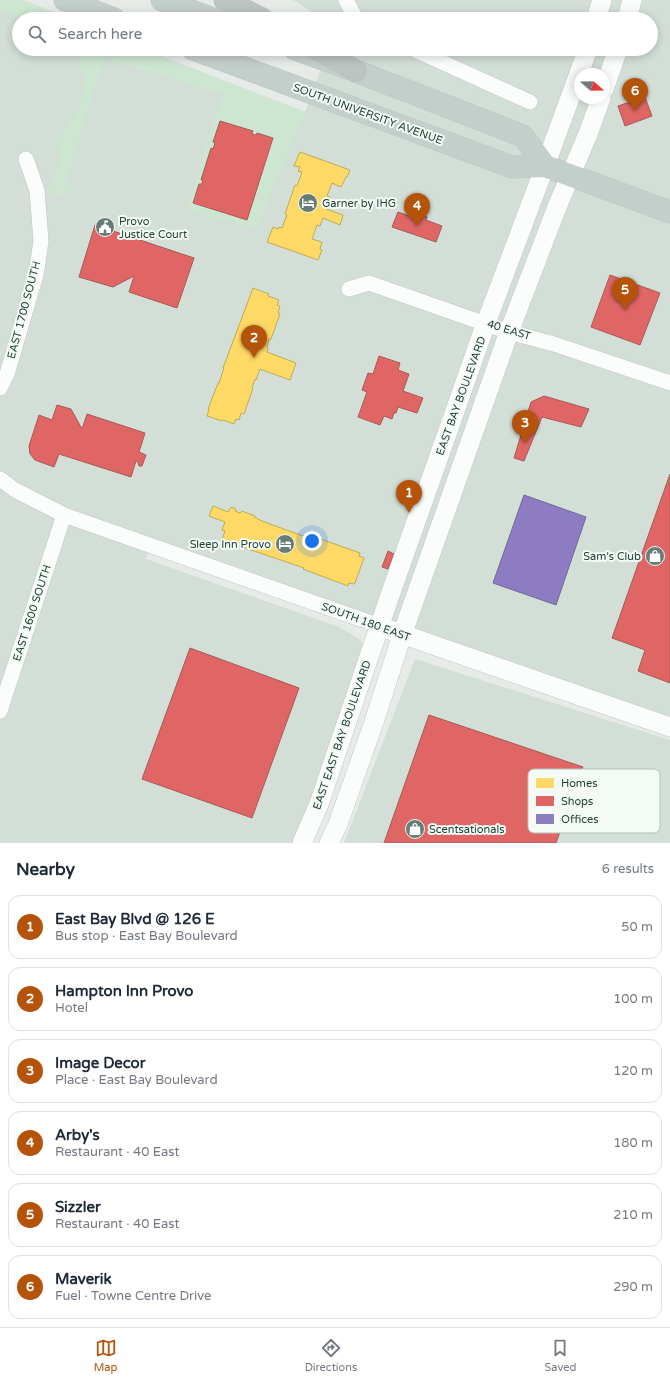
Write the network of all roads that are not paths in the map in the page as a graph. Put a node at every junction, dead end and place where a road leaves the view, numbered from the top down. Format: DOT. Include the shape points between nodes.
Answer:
graph roads {
  1 [pos="65,0"];
  2 [pos="162,0"];
  3 [pos="225,0"];
  4 [pos="346,0"];
  5 [pos="602,0"];
  6 [pos="632,0"];
  7 [pos="96,12"];
  8 [pos="194,12"];
  9 [pos="248,12"];
  10 [pos="352,12"];
  11 [pos="598,12"];
  12 [pos="629,12"];
  13 [pos="212,56"];
  14 [pos="314,56"];
  15 [pos="329,56"];
  16 [pos="428,56"];
  17 [pos="585,56"];
  18 [pos="616,56"];
  19 [pos="356,71"];
  20 [pos="610,72"];
  21 [pos="530,102"];
  22 [pos="599,104"];
  23 [pos="26,159"];
  24 [pos="545,166"];
  25 [pos="570,176"];
  26 [pos="670,212"];
  27 [pos="349,290"];
  28 [pos="486,324"];
  29 [pos="509,332"];
  30 [pos="670,384"];
  31 [pos="0,388"];
  32 [pos="0,479"];
  33 [pos="64,515"];
  34 [pos="380,626"];
  35 [pos="402,635"];
  36 [pos="0,711"];
  37 [pos="670,727"];
  38 [pos="302,843"];
  39 [pos="329,843"];
  1 -- 7 [label="highway"];
  2 -- 8 [label="highway"];
  3 -- 9 [label="highway"];
  4 -- 10 [label="street"];
  5 -- 11 [label="street"];
  6 -- 12 [label="street"];
  13 -- 24 [label="highway, SOUTH UNIVERSITY AVENUE" via="512,167"];
  14 -- 19 [label="highway"];
  15 -- 19 [label="highway"];
  16 -- 21 [label="street"];
  17 -- 24 [label="street, EAST BAY BOULEVARD"];
  18 -- 20 [label="street"];
  19 -- 24 [label="highway" via="523,136"];
  22 -- 25 [label="street"];
  23 -- 31 [label="street, EAST 1700 SOUTH" via="37,190 41,241 36,275 7,374"];
  24 -- 25 [label="highway, SOUTH UNIVERSITY AVENUE"];
  24 -- 28 [label="street, EAST BAY BOULEVARD"];
  25 -- 26 [label="highway, SOUTH UNIVERSITY AVENUE"];
  25 -- 29 [label="street"];
  27 -- 28 [label="street, 40 EAST" via="369,283"];
  28 -- 29 [label="street, 40 EAST"];
  28 -- 34 [label="street, EAST BAY BOULEVARD"];
  29 -- 30 [label="street, 40 EAST" via="554,344"];
  29 -- 35 [label="street"];
  32 -- 33 [label="street" via="15,490"];
  33 -- 34 [label="street, SOUTH 180 EAST"];
  33 -- 36 [label="street, EAST 1600 SOUTH"];
  34 -- 35 [label="street, SOUTH 180 EAST"];
  34 -- 38 [label="street, EAST EAST BAY BOULEVARD" via="319,804"];
  35 -- 37 [label="street, SOUTH 180 EAST"];
  35 -- 39 [label="street" via="374,722"];
}
